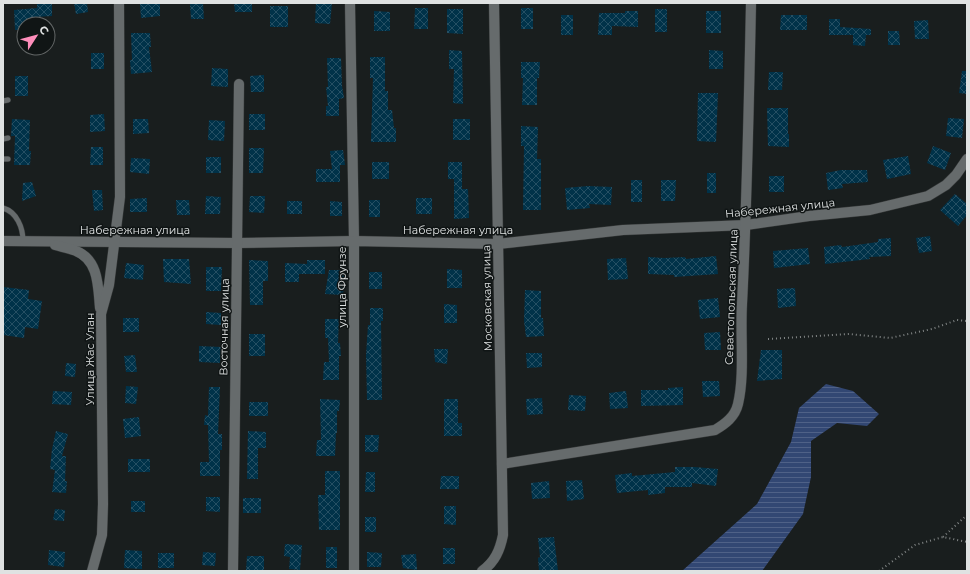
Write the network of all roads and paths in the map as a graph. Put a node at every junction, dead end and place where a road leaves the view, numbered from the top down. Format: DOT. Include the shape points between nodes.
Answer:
graph roads {
  1 [pos="119,3"];
  2 [pos="350,3"];
  3 [pos="494,3"];
  4 [pos="751,3"];
  5 [pos="239,84"];
  6 [pos="967,159"];
  7 [pos="3,208"];
  8 [pos="746,226"];
  9 [pos="3,241"];
  10 [pos="23,241"];
  11 [pos="42,241"];
  12 [pos="354,241"];
  13 [pos="114,242"];
  14 [pos="237,243"];
  15 [pos="498,244"];
  16 [pos="101,314"];
  17 [pos="967,321"];
  18 [pos="768,339"];
  19 [pos="502,464"];
  20 [pos="967,515"];
  21 [pos="944,538"];
  22 [pos="967,542"];
  23 [pos="486,568"];
  24 [pos="92,571"];
  25 [pos="233,571"];
  26 [pos="354,571"];
  27 [pos="879,571"];
  1 -- 13 [label="street, Улица Жас Улан" via="120,197"];
  2 -- 12 [label="street, улица Фрунзе"];
  3 -- 15 [label="street, Московская улица"];
  4 -- 8 [label="street, Севастопольская улица"];
  5 -- 14 [label="street, Восточная улица"];
  6 -- 8 [label="street, Набережная улица" via="946,185 928,196 870,210"];
  7 -- 10 [label="lane" via="8,209 18,220 23,231"];
  8 -- 15 [label="street, Набережная улица" via="623,230"];
  8 -- 19 [label="street, Севастопольская улица" via="741,313 741,381 738,406 729,421 714,430"];
  9 -- 10 [label="street, Набережная улица"];
  10 -- 11 [label="street, Набережная улица"];
  11 -- 13 [label="street, Набережная улица"];
  11 -- 16 [label="street" via="77,251 87,258 94,268"];
  12 -- 14 [label="street, Набережная улица"];
  12 -- 15 [label="street, Набережная улица"];
  12 -- 26 [label="street, улица Фрунзе"];
  13 -- 14 [label="street, Набережная улица"];
  13 -- 16 [label="street, Улица Жас Улан" via="109,285"];
  14 -- 25 [label="street, Восточная улица"];
  15 -- 19 [label="street, Московская улица"];
  16 -- 24 [label="street, Улица Жас Улан" via="102,535"];
  17 -- 18 [label="path" via="957,320 890,338 849,334"];
  19 -- 23 [label="street, Московская улица" via="504,535 500,550"];
  20 -- 21 [label="path"];
  21 -- 22 [label="path"];
  21 -- 27 [label="path" via="915,545"];
}
